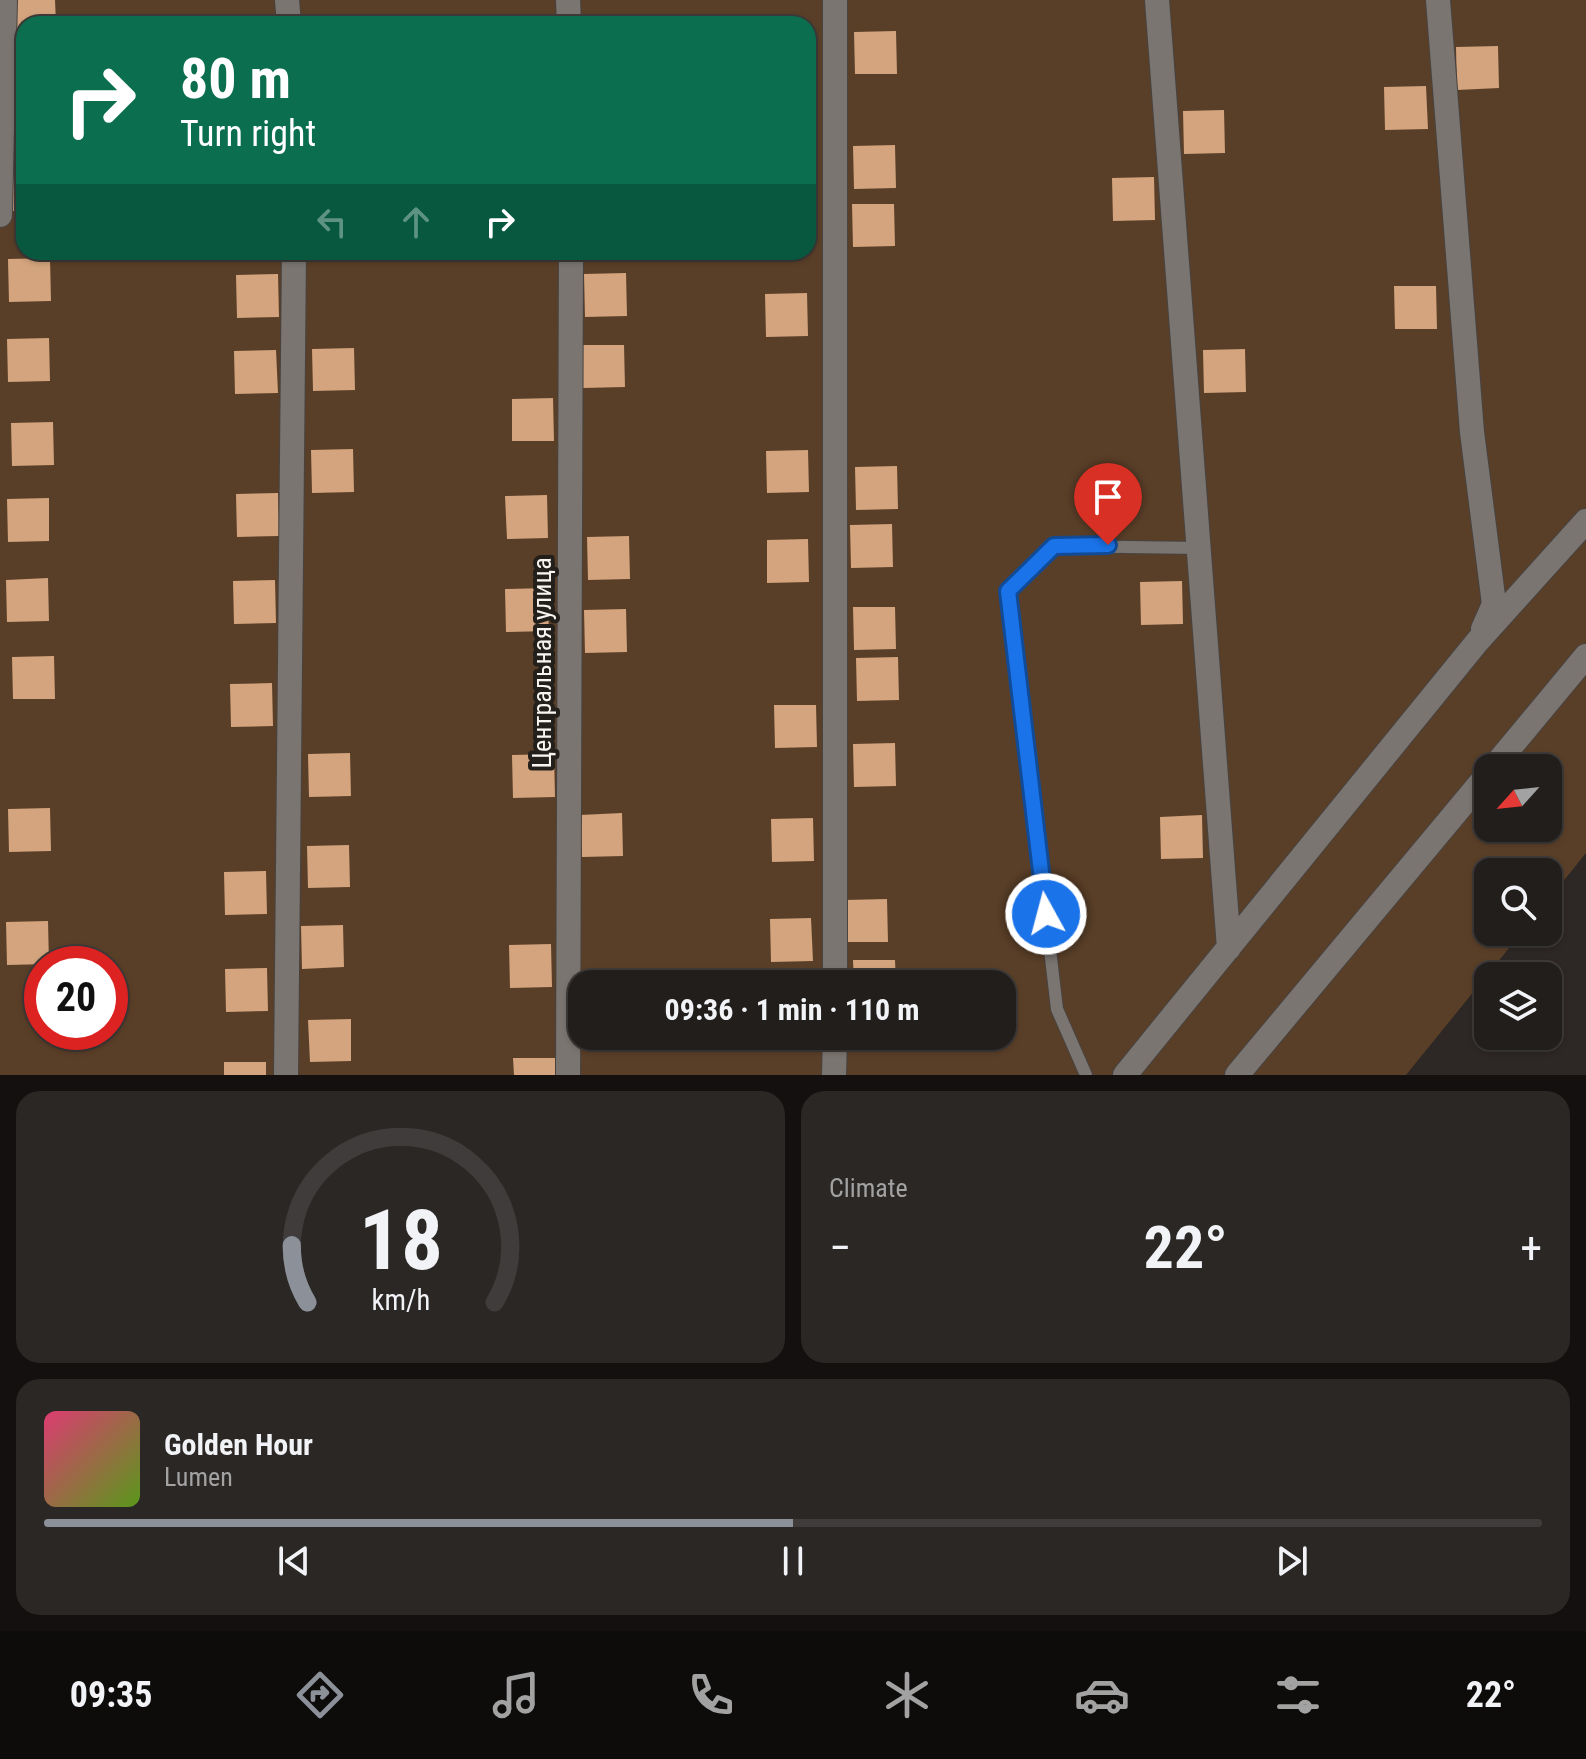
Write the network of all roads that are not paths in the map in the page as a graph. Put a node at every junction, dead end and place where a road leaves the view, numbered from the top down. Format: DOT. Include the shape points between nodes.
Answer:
graph roads {
  1 [pos="5,0"];
  2 [pos="835,0"];
  3 [pos="1157,0"];
  4 [pos="1438,0"];
  5 [pos="0,215"];
  6 [pos="294,260"];
  7 [pos="571,260"];
  8 [pos="1586,521"];
  9 [pos="1199,548"];
  10 [pos="1477,642"];
  11 [pos="1586,656"];
  12 [pos="1505,754"];
  13 [pos="1474,791"];
  14 [pos="1229,948"];
  15 [pos="835,970"];
  16 [pos="835,1050"];
  17 [pos="286,1075"];
  18 [pos="568,1075"];
  19 [pos="834,1075"];
  20 [pos="1086,1075"];
  21 [pos="1125,1075"];
  22 [pos="1237,1075"];
  1 -- 5 [label="street"];
  2 -- 15 [label="street"];
  3 -- 9 [label="street"];
  4 -- 10 [label="street" via="1472,432 1494,604"];
  6 -- 17 [label="street"];
  7 -- 18 [label="street, Центральная улица"];
  8 -- 10 [label="street"];
  9 -- 14 [label="street"];
  9 -- 20 [label="lane" via="1054,546 1008,591 1057,1009"];
  10 -- 14 [label="street"];
  11 -- 12 [label="street"];
  13 -- 22 [label="street"];
  14 -- 21 [label="street"];
  16 -- 19 [label="street"];
}
